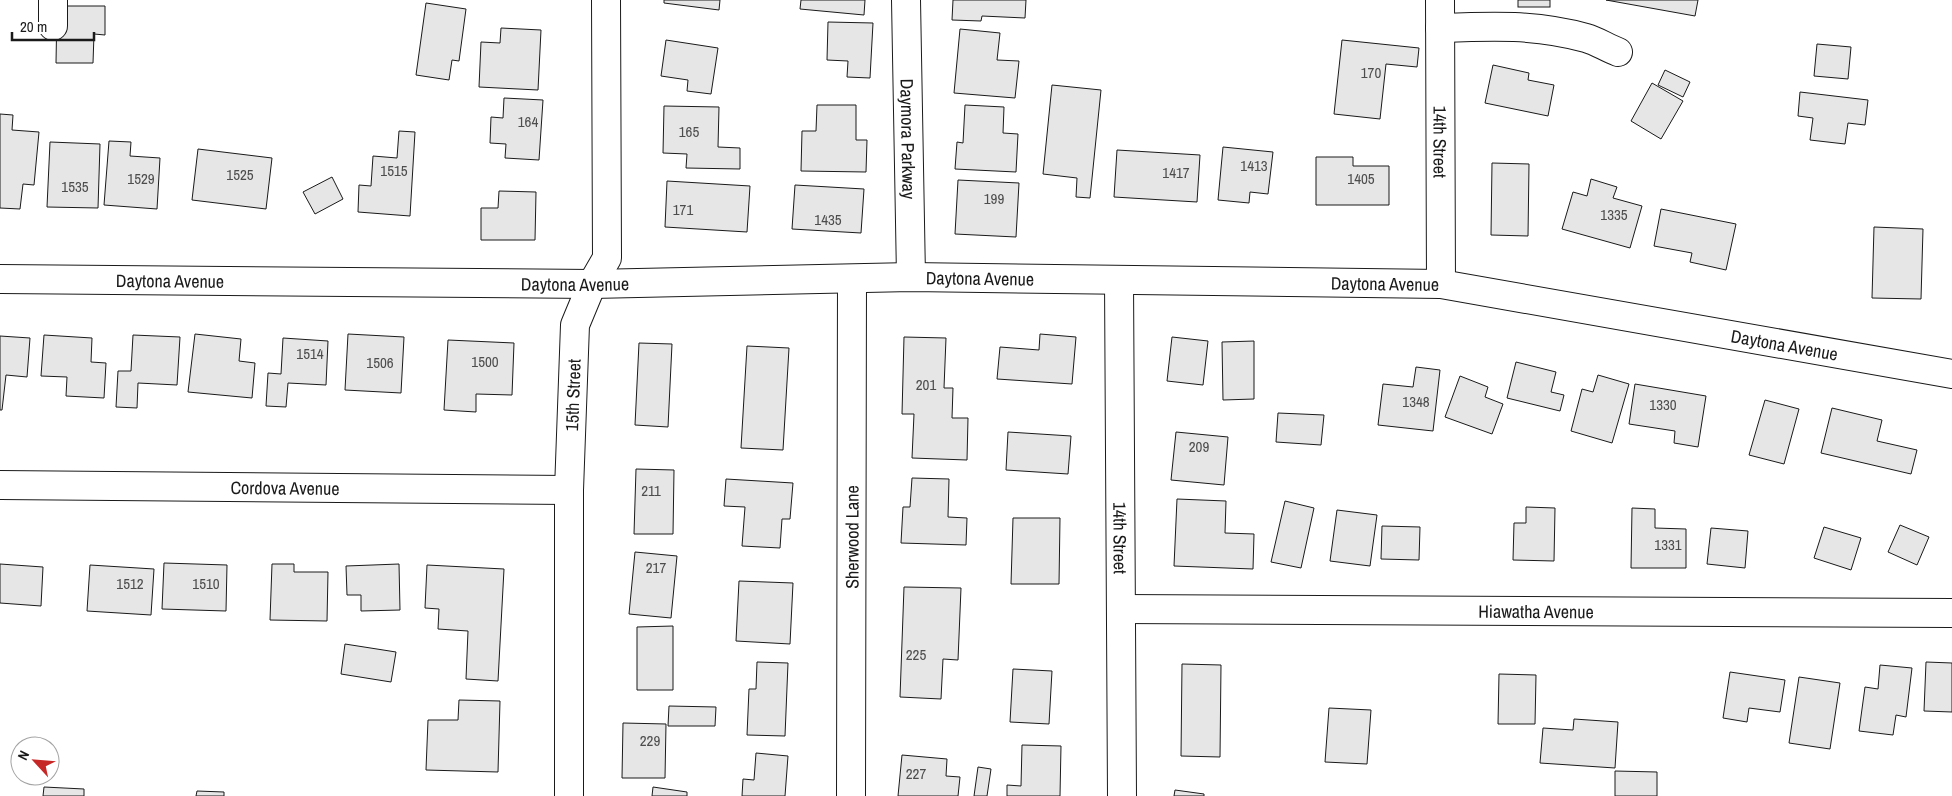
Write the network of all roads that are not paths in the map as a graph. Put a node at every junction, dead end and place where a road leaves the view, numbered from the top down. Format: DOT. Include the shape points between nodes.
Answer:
graph roads {
  1 [pos="606,0"];
  2 [pos="906,0"];
  3 [pos="1440,0"];
  4 [pos="1440,28"];
  5 [pos="1618,52"];
  6 [pos="911,277"];
  7 [pos="0,279"];
  8 [pos="852,279"];
  9 [pos="1118,280"];
  10 [pos="592,284"];
  11 [pos="1441,284"];
  12 [pos="1952,374"];
  13 [pos="0,485"];
  14 [pos="569,490"];
  15 [pos="1121,609"];
  16 [pos="1952,614"];
  17 [pos="569,796"];
  18 [pos="851,796"];
  19 [pos="1122,796"];
  1 -- 10 [label="street, 15th Street" via="607,258"];
  2 -- 6 [label="street, Daymora Parkway"];
  3 -- 4 [label="street, 14th Street"];
  4 -- 5 [label="street" via="1542,28 1588,39"];
  4 -- 11 [label="street, 14th Street"];
  6 -- 8 [label="street, Daytona Avenue"];
  6 -- 9 [label="street, Daytona Avenue"];
  7 -- 10 [label="street, Daytona Avenue"];
  8 -- 10 [label="street, Daytona Avenue"];
  8 -- 18 [label="street, Sherwood Lane"];
  9 -- 11 [label="street, Daytona Avenue"];
  9 -- 15 [label="street, 14th Street"];
  10 -- 14 [label="street, 15th Street" via="575,325"];
  11 -- 12 [label="street, Daytona Avenue"];
  13 -- 14 [label="street, Cordova Avenue"];
  14 -- 17 [label="street, 15th Street"];
  15 -- 16 [label="street, Hiawatha Avenue"];
  15 -- 19 [label="street, 14th Street"];
}
